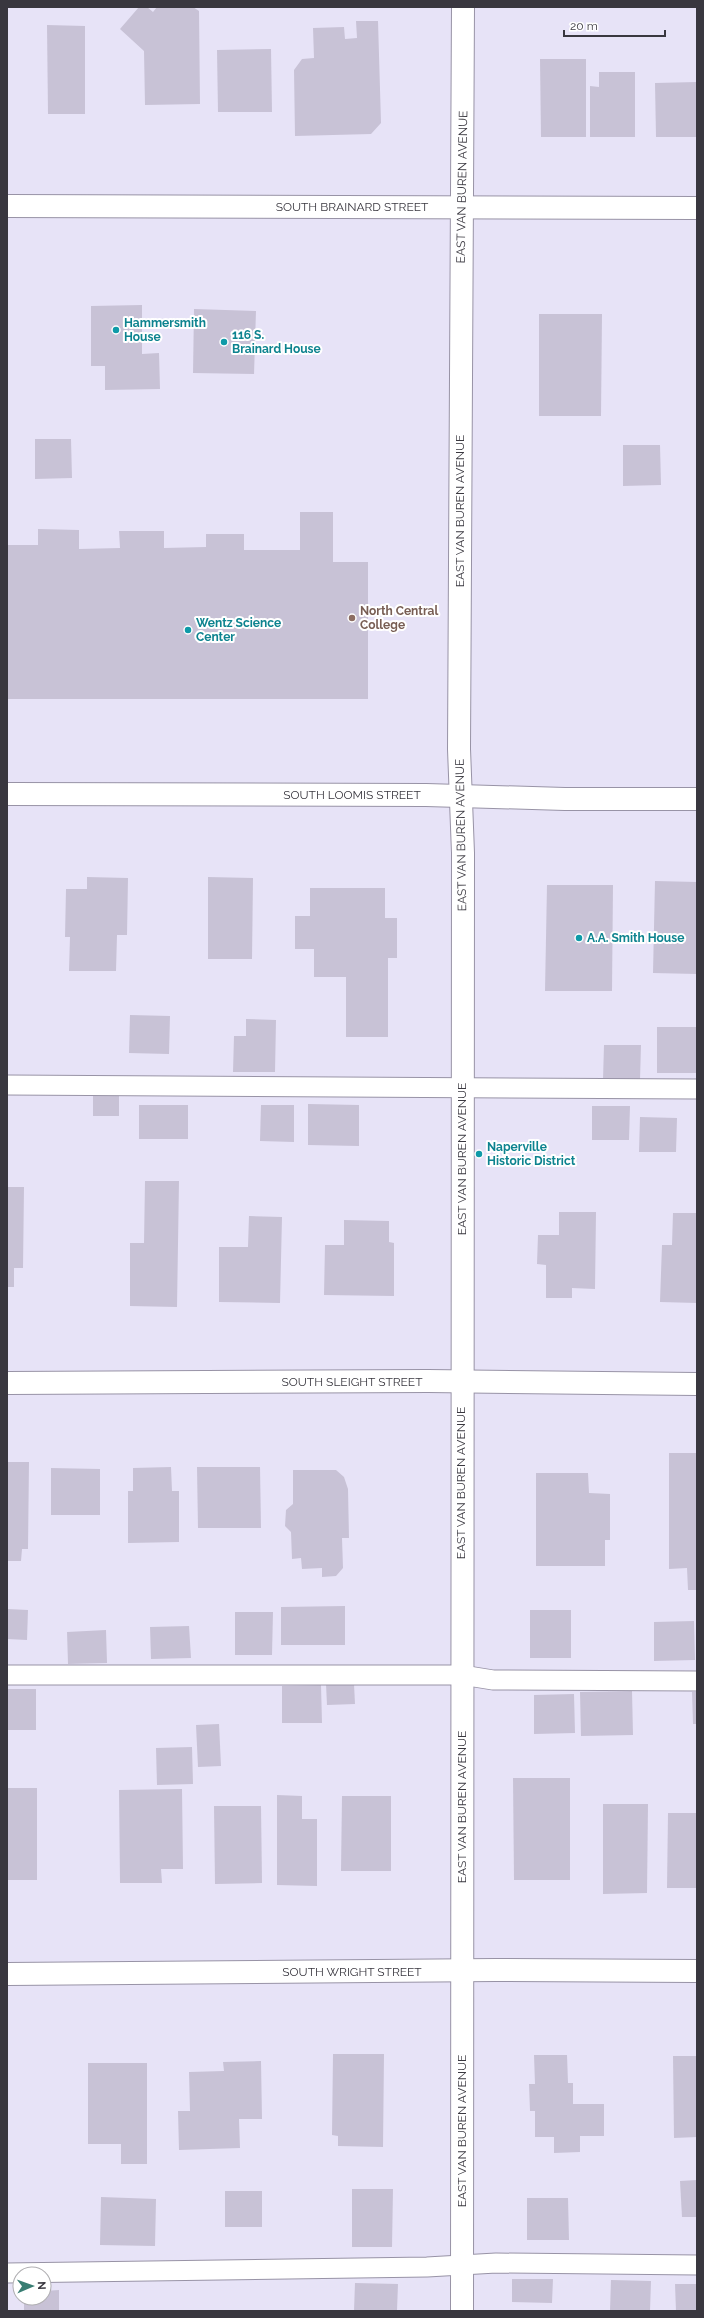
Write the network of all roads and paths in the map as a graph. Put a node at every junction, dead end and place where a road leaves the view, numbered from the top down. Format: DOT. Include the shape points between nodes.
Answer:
graph roads {
  1 [pos="463,7"];
  2 [pos="7,206"];
  3 [pos="462,207"];
  4 [pos="697,208"];
  5 [pos="7,794"];
  6 [pos="461,796"];
  7 [pos="697,799"];
  8 [pos="7,1085"];
  9 [pos="462,1088"];
  10 [pos="697,1089"];
  11 [pos="462,1382"];
  12 [pos="7,1383"];
  13 [pos="697,1384"];
  14 [pos="7,1675"];
  15 [pos="462,1675"];
  16 [pos="697,1681"];
  17 [pos="462,1971"];
  18 [pos="697,1971"];
  19 [pos="7,1974"];
  20 [pos="462,2264"];
  21 [pos="697,2265"];
  22 [pos="7,2273"];
  23 [pos="462,2311"];
  1 -- 3 [label="street, EAST VAN BUREN AVENUE"];
  2 -- 3 [label="street, SOUTH BRAINARD STREET"];
  3 -- 4 [label="street, SOUTH BRAINARD STREET"];
  3 -- 6 [label="street, EAST VAN BUREN AVENUE"];
  5 -- 6 [label="street, SOUTH LOOMIS STREET"];
  6 -- 7 [label="street, SOUTH LOOMIS STREET"];
  6 -- 9 [label="street, EAST VAN BUREN AVENUE"];
  8 -- 9 [label="lane"];
  9 -- 10 [label="lane"];
  9 -- 11 [label="street, EAST VAN BUREN AVENUE"];
  11 -- 12 [label="street, SOUTH SLEIGHT STREET"];
  11 -- 13 [label="street, SOUTH SLEIGHT STREET"];
  11 -- 15 [label="street, EAST VAN BUREN AVENUE"];
  14 -- 15 [label="lane"];
  15 -- 16 [label="lane" via="493,1680"];
  15 -- 17 [label="street, EAST VAN BUREN AVENUE"];
  17 -- 18 [label="street, SOUTH WRIGHT STREET"];
  17 -- 19 [label="street, SOUTH WRIGHT STREET"];
  17 -- 20 [label="street, EAST VAN BUREN AVENUE"];
  20 -- 21 [label="lane"];
  20 -- 22 [label="lane" via="420,2267"];
  20 -- 23 [label="street, EAST VAN BUREN AVENUE"];
}
